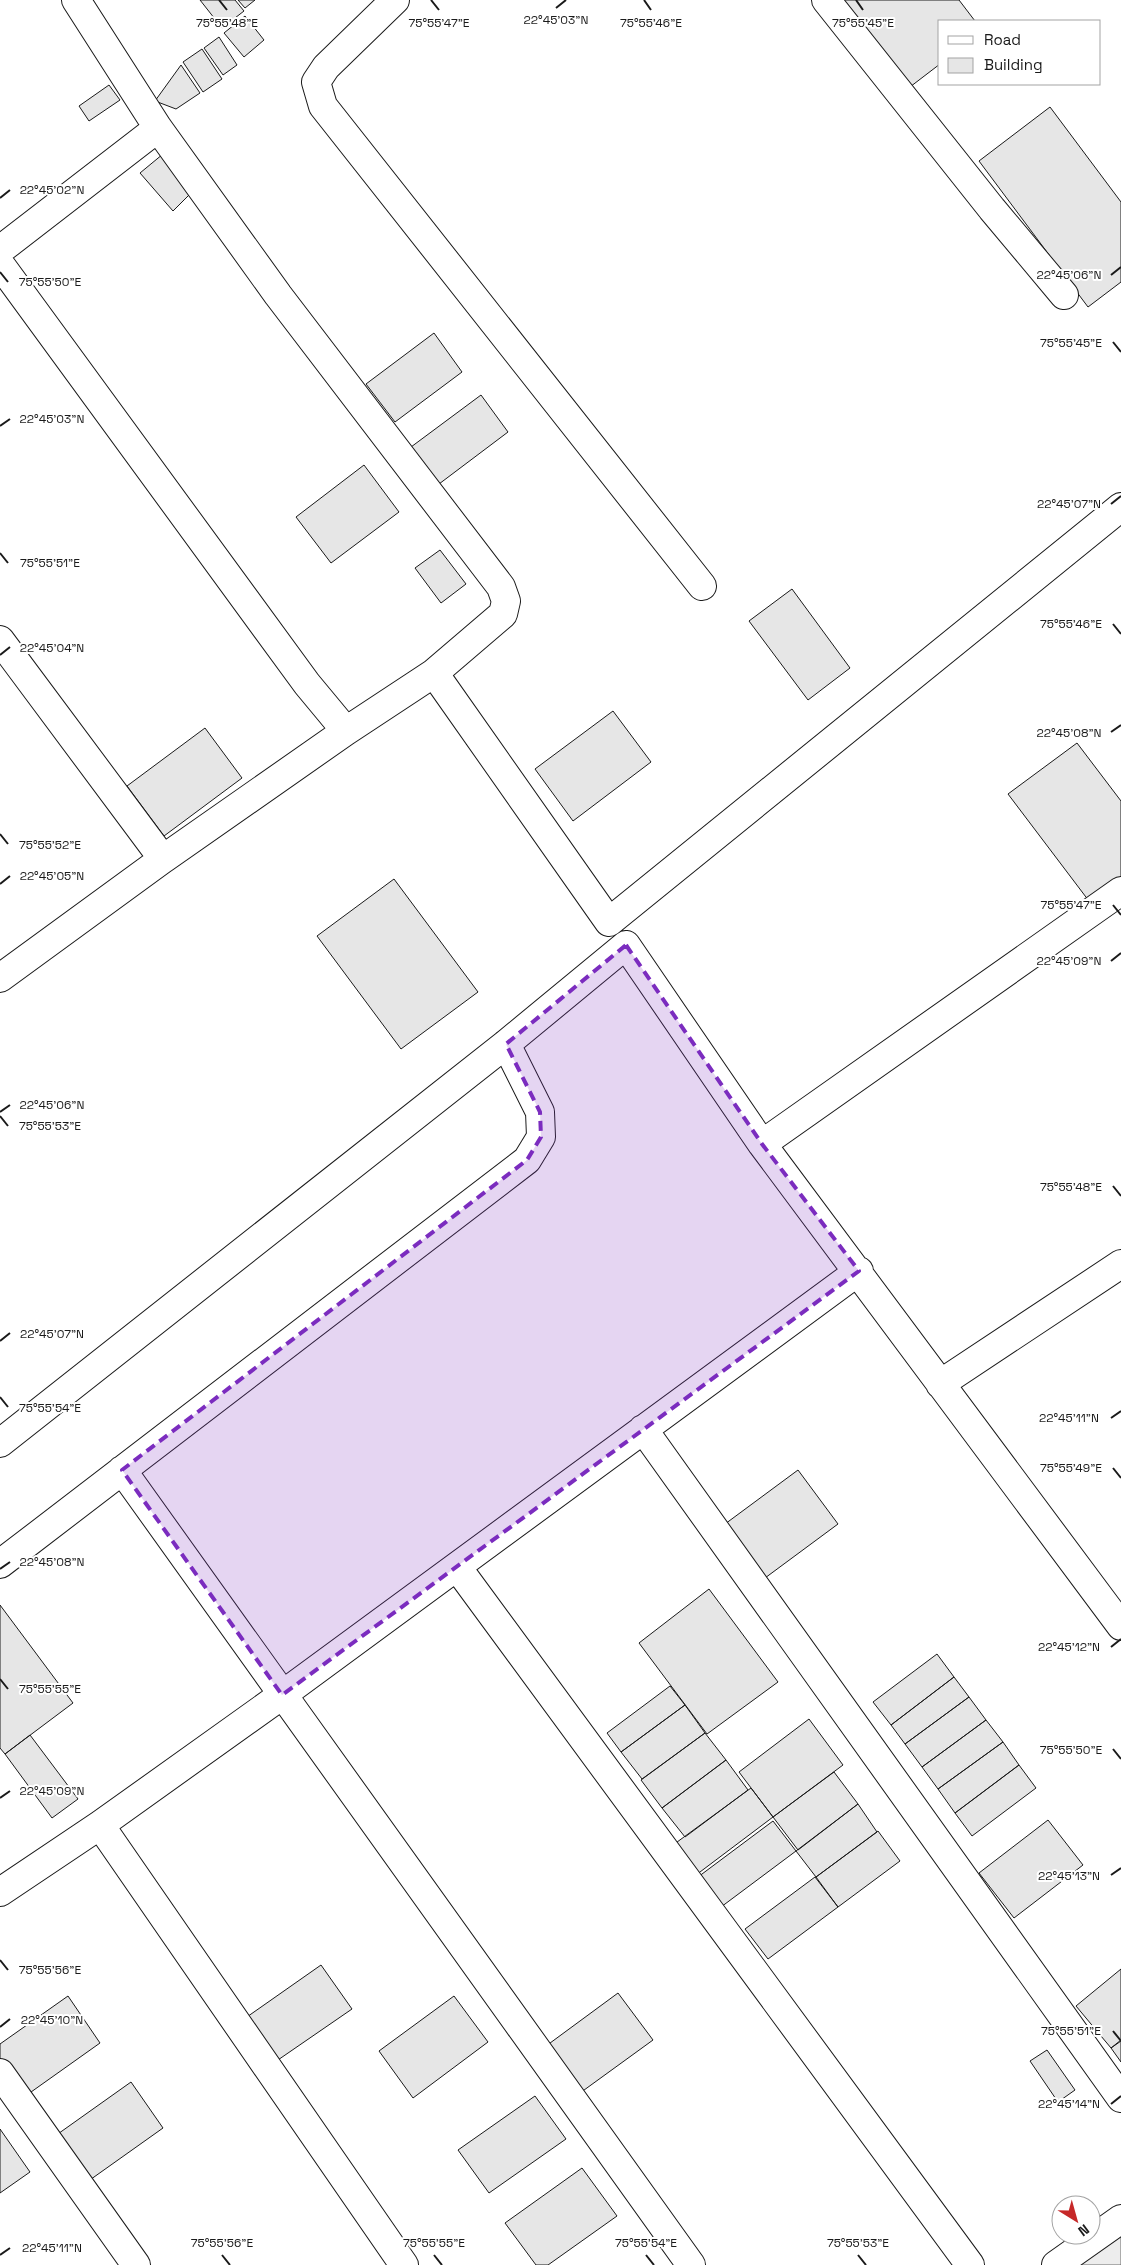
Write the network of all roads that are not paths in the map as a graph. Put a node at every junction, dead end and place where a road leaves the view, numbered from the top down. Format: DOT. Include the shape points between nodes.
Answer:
graph roads {
  1 [pos="76,0"];
  2 [pos="395,0"];
  3 [pos="826,0"];
  4 [pos="158,128"];
  5 [pos="0,250"];
  6 [pos="0,264"];
  7 [pos="1064,294"];
  8 [pos="1121,507"];
  9 [pos="702,586"];
  10 [pos="0,640"];
  11 [pos="434,673"];
  12 [pos="346,731"];
  13 [pos="163,859"];
  14 [pos="1121,891"];
  15 [pos="609,922"];
  16 [pos="626,945"];
  17 [pos="0,978"];
  18 [pos="506,1044"];
  19 [pos="762,1144"];
  20 [pos="1121,1264"];
  21 [pos="859,1271"];
  22 [pos="940,1384"];
  23 [pos="643,1430"];
  24 [pos="0,1443"];
  25 [pos="122,1470"];
  26 [pos="0,1564"];
  27 [pos="456,1567"];
  28 [pos="1121,1626"];
  29 [pos="282,1695"];
  30 [pos="100,1825"];
  31 [pos="0,1892"];
  32 [pos="0,2073"];
  33 [pos="1121,2098"];
  34 [pos="1121,2219"];
  35 [pos="136,2265"];
  36 [pos="404,2265"];
  37 [pos="691,2265"];
  38 [pos="970,2265"];
  39 [pos="1056,2265"];
  1 -- 4 [label="street"];
  2 -- 9 [label="street" via="326,67 316,82 324,106"];
  3 -- 7 [label="street"];
  4 -- 5 [label="street"];
  4 -- 11 [label="street" via="278,295 501,587 506,601 503,614"];
  6 -- 12 [label="street" via="307,684"];
  8 -- 15 [label="street"];
  10 -- 13 [label="street"];
  11 -- 12 [label="street"];
  11 -- 15 [label="street"];
  12 -- 13 [label="street"];
  13 -- 17 [label="street"];
  14 -- 19 [label="street"];
  15 -- 16 [label="street"];
  16 -- 18 [label="street"];
  16 -- 19 [label="street"];
  18 -- 24 [label="street"];
  18 -- 25 [label="street" via="540,1112 540,1137 527,1160"];
  19 -- 21 [label="street"];
  20 -- 22 [label="street"];
  21 -- 22 [label="street"];
  21 -- 23 [label="street"];
  22 -- 28 [label="street"];
  23 -- 27 [label="street"];
  23 -- 33 [label="street"];
  25 -- 26 [label="street"];
  25 -- 29 [label="street"];
  27 -- 29 [label="street"];
  27 -- 38 [label="street"];
  29 -- 30 [label="street"];
  29 -- 37 [label="street"];
  30 -- 31 [label="street"];
  30 -- 36 [label="street"];
  32 -- 35 [label="street"];
  34 -- 39 [label="street"];
}
